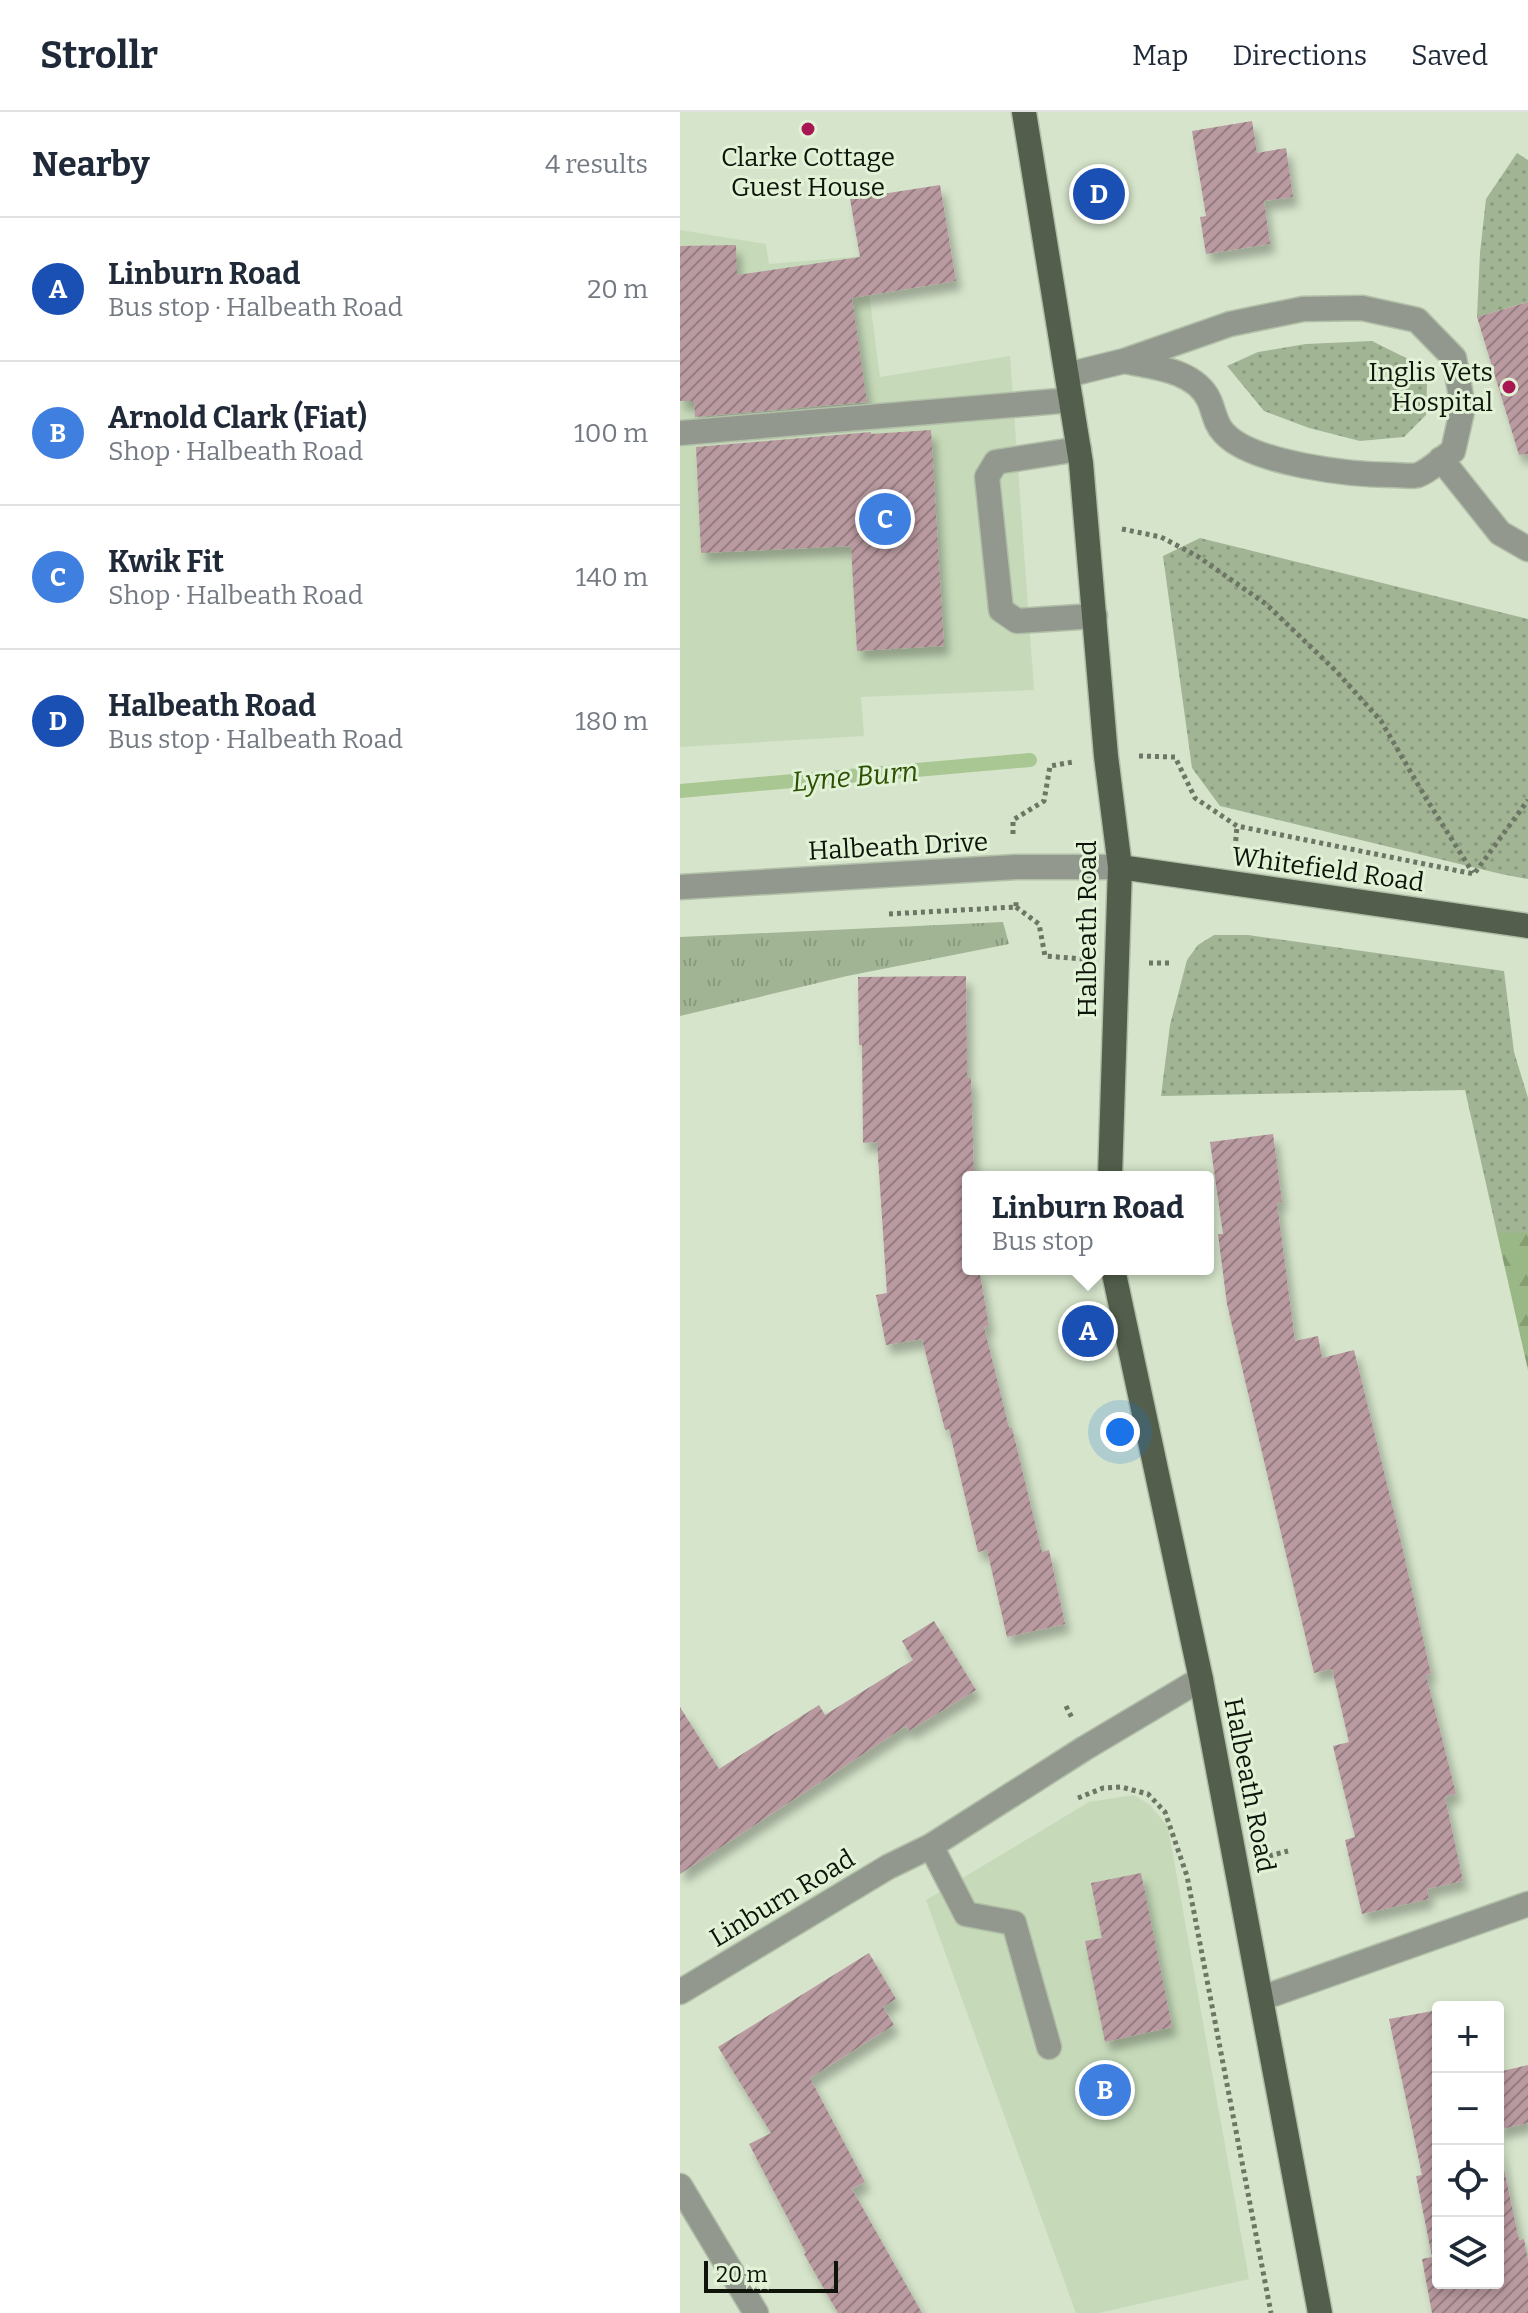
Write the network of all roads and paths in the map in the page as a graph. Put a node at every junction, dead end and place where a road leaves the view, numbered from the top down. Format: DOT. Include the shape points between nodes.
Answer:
graph roads {
  1 [pos="1024,112"];
  2 [pos="1124,361"];
  3 [pos="1067,375"];
  4 [pos="1071,400"];
  5 [pos="680,433"];
  6 [pos="1079,449"];
  7 [pos="1441,459"];
  8 [pos="1086,523"];
  9 [pos="1528,549"];
  10 [pos="1095,616"];
  11 [pos="1120,867"];
  12 [pos="1474,874"];
  13 [pos="680,887"];
  14 [pos="1528,926"];
  15 [pos="1110,1171"];
  16 [pos="1114,1275"];
  17 [pos="1201,1679"];
  18 [pos="1069,1802"];
  19 [pos="931,1846"];
  20 [pos="1528,1904"];
  21 [pos="680,1992"];
  22 [pos="1262,1998"];
  23 [pos="1049,2047"];
  24 [pos="680,2186"];
  25 [pos="756,2313"];
  26 [pos="1271,2313"];
  27 [pos="1320,2313"];
  1 -- 3 [label="main road, Halbeath Road"];
  2 -- 3 [label="street"];
  2 -- 7 [label="street" via="1191,379 1208,398 1225,434 1251,451 1359,475 1417,475"];
  2 -- 7 [label="street" via="1230,324 1303,309 1362,308 1417,320 1454,358 1463,407 1453,451"];
  3 -- 4 [label="main road, Halbeath Road"];
  4 -- 5 [label="street"];
  4 -- 6 [label="main road, Halbeath Road"];
  6 -- 8 [label="main road, Halbeath Road"];
  6 -- 10 [label="street" via="996,462 987,477 1001,610 1017,621"];
  7 -- 9 [label="street" via="1500,533"];
  8 -- 10 [label="main road, Halbeath Road"];
  8 -- 12 [label="path" via="1161,537 1266,604 1381,721"];
  10 -- 11 [label="main road, Halbeath Road"];
  11 -- 13 [label="street, Halbeath Drive" via="1016,867"];
  11 -- 14 [label="main road, Whitefield Road"];
  11 -- 15 [label="main road, Halbeath Road"];
  16 -- 17 [label="main road, Halbeath Road"];
  17 -- 19 [label="street, Linburn Road"];
  17 -- 22 [label="main road, Halbeath Road"];
  18 -- 26 [label="path" via="1098,1788 1121,1787 1148,1794 1165,1812 1187,1876"];
  19 -- 21 [label="street, Linburn Road"];
  19 -- 23 [label="street" via="966,1914 1014,1923"];
  20 -- 22 [label="street"];
  22 -- 27 [label="main road, Halbeath Road"];
  24 -- 25 [label="street"];
}
